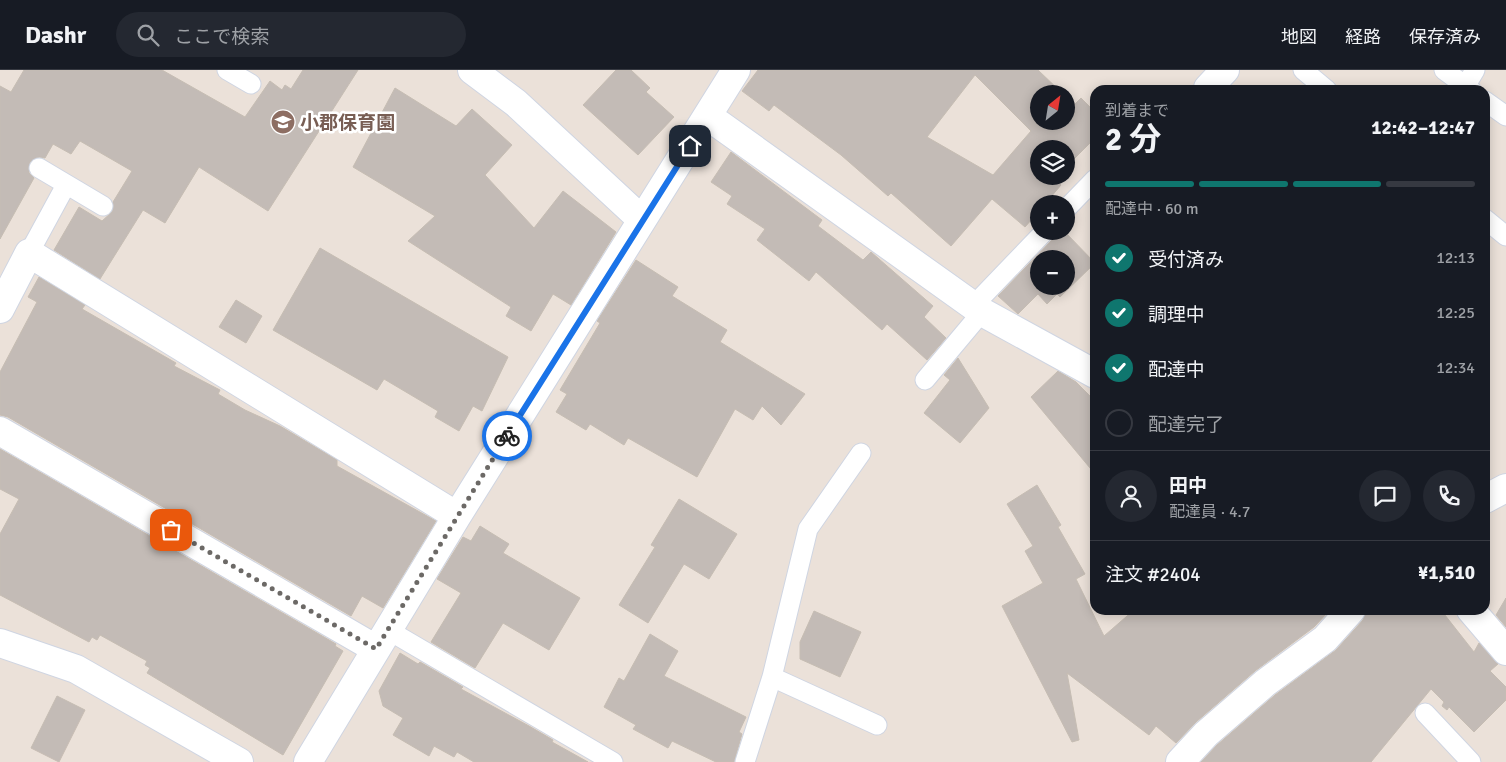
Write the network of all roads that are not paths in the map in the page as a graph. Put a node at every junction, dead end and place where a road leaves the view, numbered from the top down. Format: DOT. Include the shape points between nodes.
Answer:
graph roads {
  1 [pos="227,70"];
  2 [pos="472,70"];
  3 [pos="736,70"];
  4 [pos="1302,70"];
  5 [pos="1444,70"];
  6 [pos="251,84"];
  7 [pos="1468,84"];
  8 [pos="1321,85"];
  9 [pos="1490,105"];
  10 [pos="1506,116"];
  11 [pos="709,117"];
  12 [pos="39,168"];
  13 [pos="1090,184"];
  14 [pos="66,185"];
  15 [pos="1075,200"];
  16 [pos="103,206"];
  17 [pos="642,220"];
  18 [pos="1490,223"];
  19 [pos="1506,236"];
  20 [pos="1037,240"];
  21 [pos="29,253"];
  22 [pos="978,309"];
  23 [pos="0,310"];
  24 [pos="1090,371"];
  25 [pos="925,380"];
  26 [pos="0,431"];
  27 [pos="861,453"];
  28 [pos="1506,488"];
  29 [pos="1490,496"];
  30 [pos="457,516"];
  31 [pos="1347,615"];
  32 [pos="1474,615"];
  33 [pos="382,639"];
  34 [pos="0,644"];
  35 [pos="1506,651"];
  36 [pos="772,677"];
  37 [pos="1425,713"];
  38 [pos="877,725"];
  39 [pos="240,762"];
  40 [pos="308,762"];
  41 [pos="613,762"];
  42 [pos="745,762"];
  43 [pos="1180,762"];
  44 [pos="1471,762"];
  1 -- 6 [label="lane"];
  2 -- 17 [label="street" via="516,103"];
  3 -- 11 [label="street"];
  4 -- 8 [label="lane"];
  5 -- 7 [label="lane"];
  9 -- 10 [label="lane"];
  11 -- 17 [label="street"];
  11 -- 22 [label="street"];
  12 -- 14 [label="lane"];
  13 -- 15 [label="lane"];
  14 -- 16 [label="lane"];
  14 -- 21 [label="lane"];
  17 -- 30 [label="street"];
  18 -- 19 [label="lane"];
  20 -- 22 [label="lane"];
  21 -- 23 [label="street"];
  21 -- 30 [label="street"];
  22 -- 24 [label="street"];
  22 -- 25 [label="lane"];
  26 -- 33 [label="street"];
  27 -- 36 [label="lane" via="808,529"];
  28 -- 29 [label="street"];
  30 -- 33 [label="street"];
  31 -- 43 [label="street" via="1325,639 1265,682 1206,734"];
  32 -- 35 [label="street"];
  33 -- 40 [label="street"];
  33 -- 41 [label="lane"];
  34 -- 39 [label="street" via="76,669"];
  36 -- 38 [label="lane"];
  36 -- 42 [label="lane"];
  37 -- 44 [label="lane"];
}
